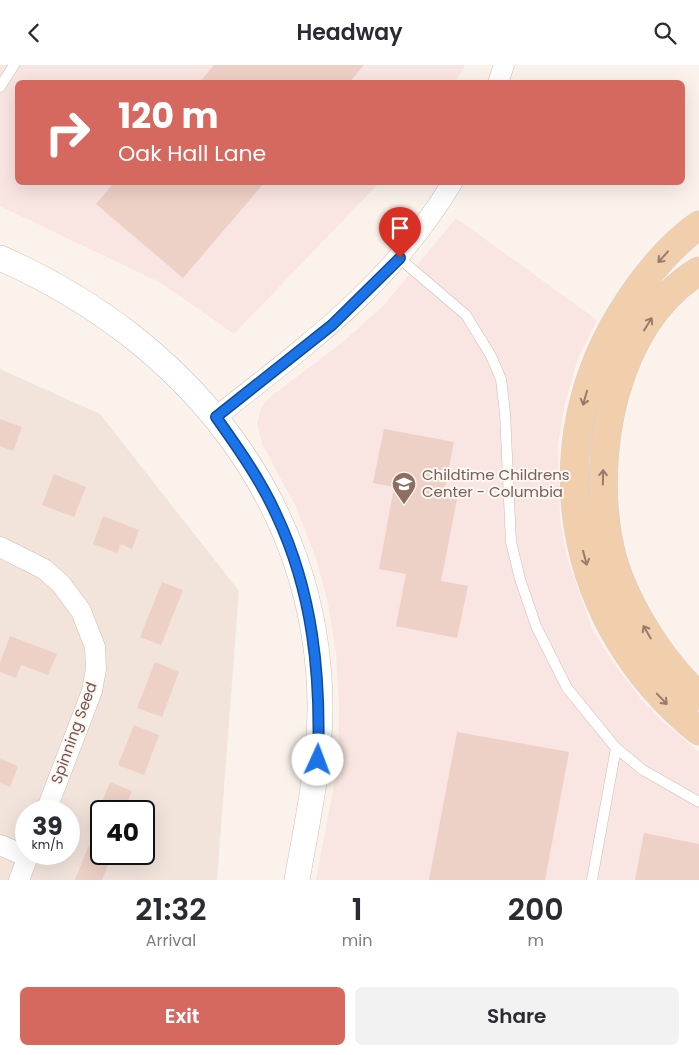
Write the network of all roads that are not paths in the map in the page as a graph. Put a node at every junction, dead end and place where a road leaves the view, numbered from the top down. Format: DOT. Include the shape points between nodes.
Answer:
graph roads {
  1 [pos="14,65"];
  2 [pos="504,65"];
  3 [pos="499,80"];
  4 [pos="0,87"];
  5 [pos="451,185"];
  6 [pos="699,225"];
  7 [pos="0,258"];
  8 [pos="400,258"];
  9 [pos="699,271"];
  10 [pos="216,417"];
  11 [pos="0,547"];
  12 [pos="699,696"];
  13 [pos="699,731"];
  14 [pos="616,747"];
  15 [pos="50,800"];
  16 [pos="699,802"];
  17 [pos="0,845"];
  18 [pos="15,850"];
  19 [pos="25,865"];
  20 [pos="20,880"];
  21 [pos="297,880"];
  22 [pos="592,880"];
  1 -- 4 [label="lane"];
  2 -- 3 [label="street"];
  5 -- 8 [label="street"];
  6 -- 13 [label="main road, one-way" via="666,254 636,290 610,330 594,367 575,449 576,518 594,592 629,657 658,694"];
  7 -- 10 [label="street" via="41,276 125,329 162,360"];
  8 -- 10 [label="street" via="332,325"];
  8 -- 14 [label="lane" via="466,315 498,371 505,413 511,542 520,579 536,626 567,688"];
  12 -- 9 [label="main road, one-way" via="673,670 652,641 621,580 610,549 603,487 608,416 634,345 658,306"];
  10 -- 21 [label="street" via="252,469 277,514 310,616 320,705 318,760"];
  11 -- 15 [label="street, Spinning Seed" via="44,569 61,584 81,611 95,647 92,691"];
  14 -- 16 [label="lane" via="643,770"];
  14 -- 22 [label="lane"];
  17 -- 18 [label="street"];
  19 -- 20 [label="street"];
}
